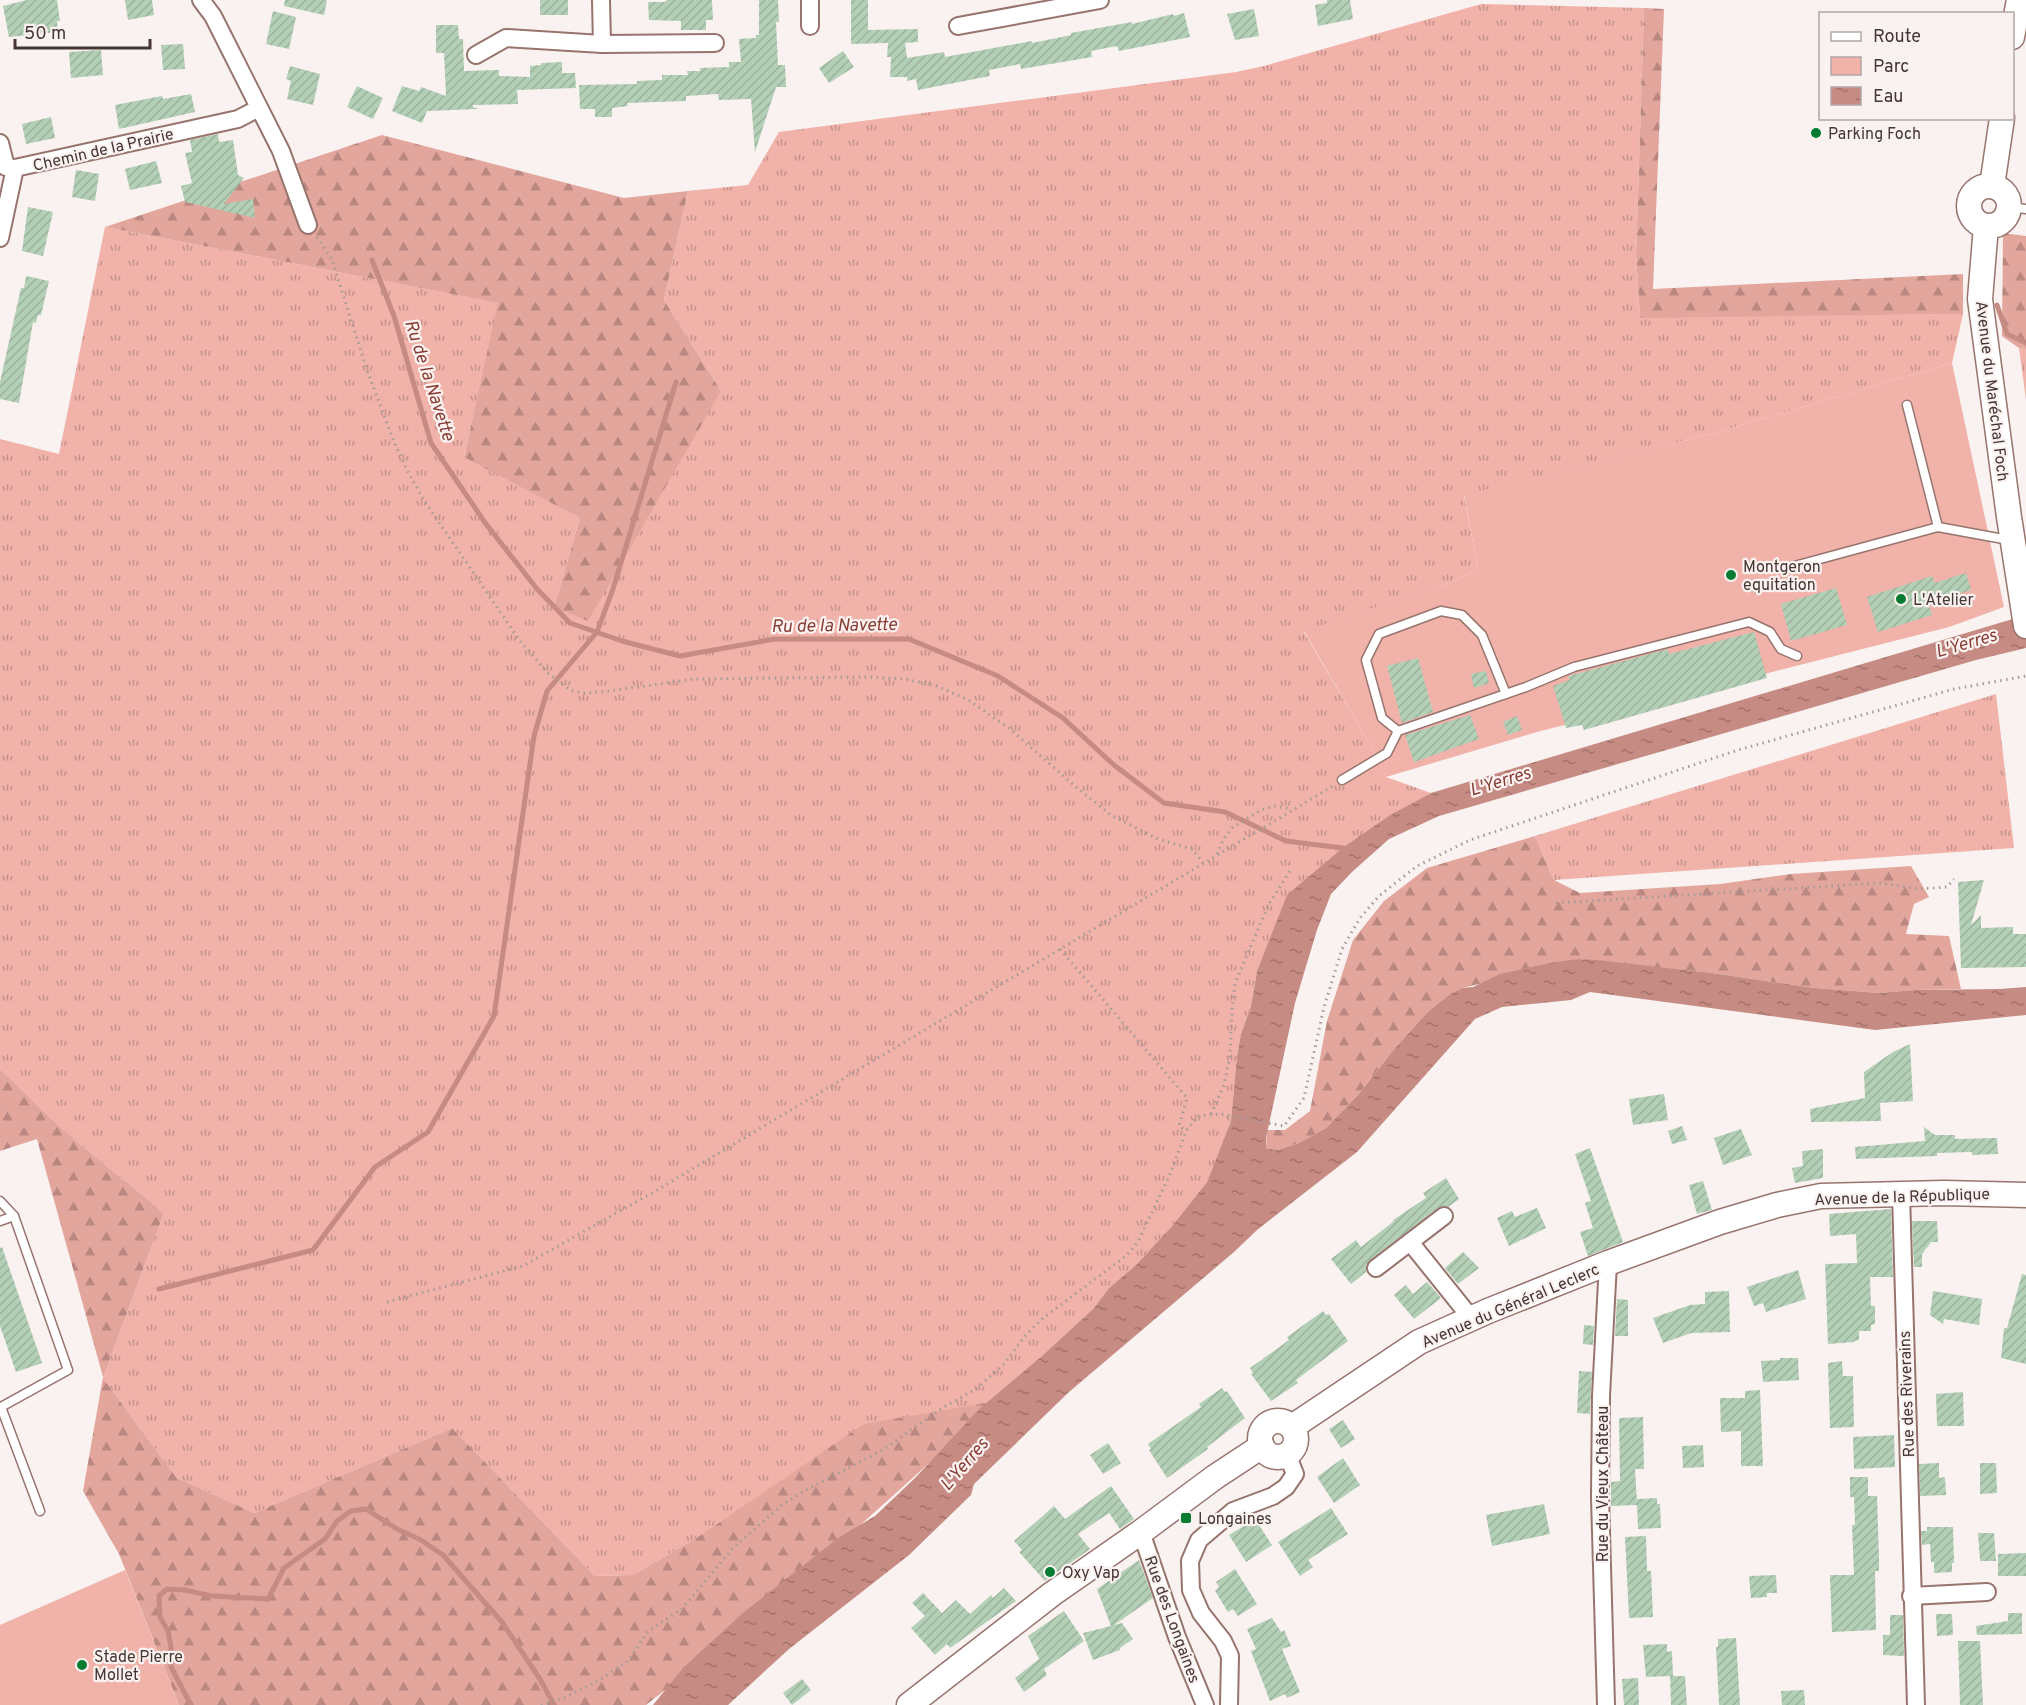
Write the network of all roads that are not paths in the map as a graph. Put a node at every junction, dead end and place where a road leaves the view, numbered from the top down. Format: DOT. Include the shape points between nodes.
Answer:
graph roads {
  1 [pos="201,0"];
  2 [pos="601,0"];
  3 [pos="810,0"];
  4 [pos="1100,0"];
  5 [pos="810,26"];
  6 [pos="958,26"];
  7 [pos="715,42"];
  8 [pos="602,44"];
  9 [pos="476,55"];
  10 [pos="259,108"];
  11 [pos="2002,120"];
  12 [pos="0,143"];
  13 [pos="15,168"];
  14 [pos="1992,186"];
  15 [pos="2017,208"];
  16 [pos="308,225"];
  17 [pos="1986,226"];
  18 [pos="0,238"];
  19 [pos="1907,405"];
  20 [pos="1938,527"];
  21 [pos="2014,548"];
  22 [pos="1787,568"];
  23 [pos="2026,626"];
  24 [pos="1797,656"];
  25 [pos="1506,694"];
  26 [pos="1398,731"];
  27 [pos="1342,780"];
  28 [pos="1900,1193"];
  29 [pos="2026,1195"];
  30 [pos="0,1201"];
  31 [pos="14,1216"];
  32 [pos="1444,1216"];
  33 [pos="0,1221"];
  34 [pos="1410,1242"];
  35 [pos="1608,1263"];
  36 [pos="1376,1268"];
  37 [pos="1471,1318"];
  38 [pos="1292,1427"];
  39 [pos="1262,1446"];
  40 [pos="1287,1454"];
  41 [pos="40,1511"];
  42 [pos="1141,1532"];
  43 [pos="1987,1592"];
  44 [pos="1911,1596"];
  45 [pos="909,1705"];
  46 [pos="1204,1705"];
  47 [pos="1229,1705"];
  48 [pos="1606,1705"];
  49 [pos="1916,1705"];
  1 -- 10 [label="street" via="213,16"];
  2 -- 8 [label="street"];
  3 -- 5 [label="street"];
  4 -- 6 [label="street"];
  7 -- 8 [label="street"];
  8 -- 9 [label="street" via="506,38"];
  10 -- 13 [label="street, Chemin de la Prairie" via="238,119"];
  10 -- 16 [label="street" via="281,151"];
  11 -- 14 [label="street"];
  12 -- 13 [label="street" via="6,167"];
  13 -- 18 [label="street, Chemin de la Prairie"];
  14 -- 15 [label="street"];
  14 -- 17 [label="street" via="1978,189 1970,200 1974,220"];
  15 -- 17 [label="street" via="1999,223"];
  17 -- 21 [label="street, Avenue du Maréchal Foch" via="1980,299"];
  19 -- 20 [label="lane"];
  20 -- 21 [label="lane"];
  20 -- 22 [label="lane"];
  21 -- 23 [label="street, Avenue du Maréchal Foch"];
  24 -- 25 [label="lane" via="1781,649 1770,632 1749,622 1574,667"];
  25 -- 26 [label="lane"];
  25 -- 26 [label="lane" via="1482,635 1462,615 1442,611 1379,634 1366,660 1382,718"];
  26 -- 27 [label="lane" via="1387,753"];
  28 -- 29 [label="street, Avenue de la République"];
  28 -- 35 [label="street, Avenue de la République" via="1821,1196 1777,1204"];
  28 -- 44 [label="street, Rue des Riverains"];
  30 -- 31 [label="lane"];
  31 -- 33 [label="lane"];
  31 -- 41 [label="lane" via="68,1370 1,1407"];
  32 -- 34 [label="street"];
  34 -- 36 [label="street"];
  34 -- 37 [label="street"];
  35 -- 37 [label="street, Avenue du Général Leclerc"];
  35 -- 48 [label="street, Rue du Vieux Château" via="1600,1497"];
  37 -- 38 [label="street, Avenue du Général Leclerc" via="1419,1342"];
  38 -- 39 [label="street" via="1276,1421 1266,1425 1261,1435"];
  38 -- 40 [label="street" via="1295,1445"];
  39 -- 40 [label="street" via="1276,1457"];
  39 -- 42 [label="street"];
  40 -- 47 [label="street" via="1295,1474 1286,1487 1233,1511 1199,1540 1190,1561 1191,1590 1201,1613 1230,1656"];
  42 -- 45 [label="street" via="1052,1594"];
  42 -- 46 [label="street, Rue des Longaines"];
  43 -- 44 [label="street"];
  44 -- 49 [label="street, Rue des Riverains"];
}
